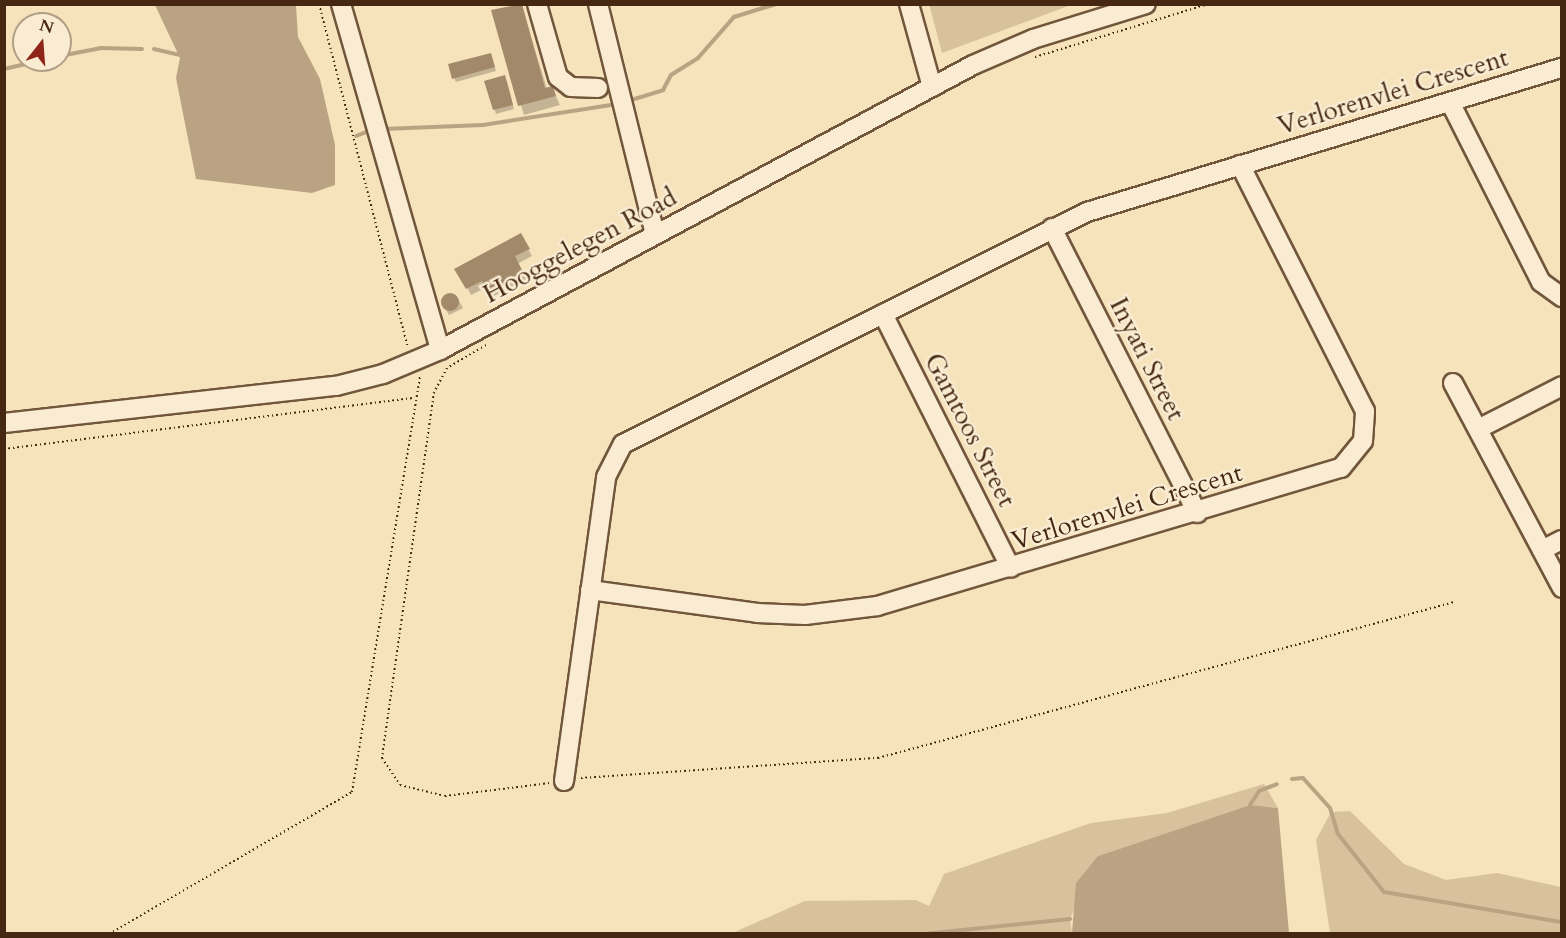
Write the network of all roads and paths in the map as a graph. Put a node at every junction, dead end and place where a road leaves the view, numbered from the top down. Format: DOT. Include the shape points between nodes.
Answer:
graph roads {
  1 [pos="319,4"];
  2 [pos="341,4"];
  3 [pos="537,4"];
  4 [pos="597,4"];
  5 [pos="909,4"];
  6 [pos="1146,4"];
  7 [pos="1208,4"];
  8 [pos="1023,60"];
  9 [pos="1562,68"];
  10 [pos="932,87"];
  11 [pos="598,88"];
  12 [pos="1450,102"];
  13 [pos="1240,165"];
  14 [pos="1052,228"];
  15 [pos="655,235"];
  16 [pos="1562,297"];
  17 [pos="884,314"];
  18 [pos="495,340"];
  19 [pos="440,350"];
  20 [pos="417,360"];
  21 [pos="1454,383"];
  22 [pos="1562,386"];
  23 [pos="416,398"];
  24 [pos="4,423"];
  25 [pos="1478,429"];
  26 [pos="4,449"];
  27 [pos="1197,513"];
  28 [pos="1562,540"];
  29 [pos="1542,550"];
  30 [pos="1011,568"];
  31 [pos="1562,588"];
  32 [pos="590,590"];
  33 [pos="1454,602"];
  34 [pos="564,781"];
  35 [pos="109,933"];
  1 -- 20 [label="path"];
  2 -- 19 [label="street"];
  3 -- 11 [label="street" via="558,77 571,87"];
  4 -- 15 [label="street"];
  5 -- 10 [label="street"];
  6 -- 10 [label="street, Hooggelegen Road" via="1025,42"];
  7 -- 8 [label="path"];
  9 -- 12 [label="street, Verlorenvlei Crescent"];
  10 -- 15 [label="street, Hooggelegen Road"];
  12 -- 13 [label="street, Verlorenvlei Crescent"];
  12 -- 16 [label="street" via="1541,282"];
  13 -- 14 [label="street, Verlorenvlei Crescent"];
  13 -- 27 [label="street, Verlorenvlei Crescent" via="1360,399 1365,432 1358,453 1341,468"];
  14 -- 17 [label="street, Verlorenvlei Crescent"];
  14 -- 27 [label="street, Inyati Street"];
  15 -- 19 [label="street, Hooggelegen Road"];
  17 -- 30 [label="street, Gamtoos Street"];
  17 -- 32 [label="street, Verlorenvlei Crescent" via="622,444 606,477"];
  18 -- 34 [label="path" via="447,368 434,392 382,758 400,784 445,796"];
  19 -- 20 [label="street, Hooggelegen Road"];
  20 -- 23 [label="path"];
  20 -- 24 [label="street, Hooggelegen Road" via="336,386"];
  21 -- 25 [label="street"];
  22 -- 25 [label="street"];
  23 -- 26 [label="path"];
  23 -- 35 [label="path" via="352,792"];
  25 -- 29 [label="street"];
  27 -- 30 [label="street, Verlorenvlei Crescent"];
  28 -- 29 [label="street"];
  29 -- 31 [label="street"];
  30 -- 32 [label="street, Verlorenvlei Crescent" via="877,606 805,615"];
  32 -- 34 [label="street, Verlorenvlei Crescent"];
  33 -- 34 [label="path" via="879,758"];
}
